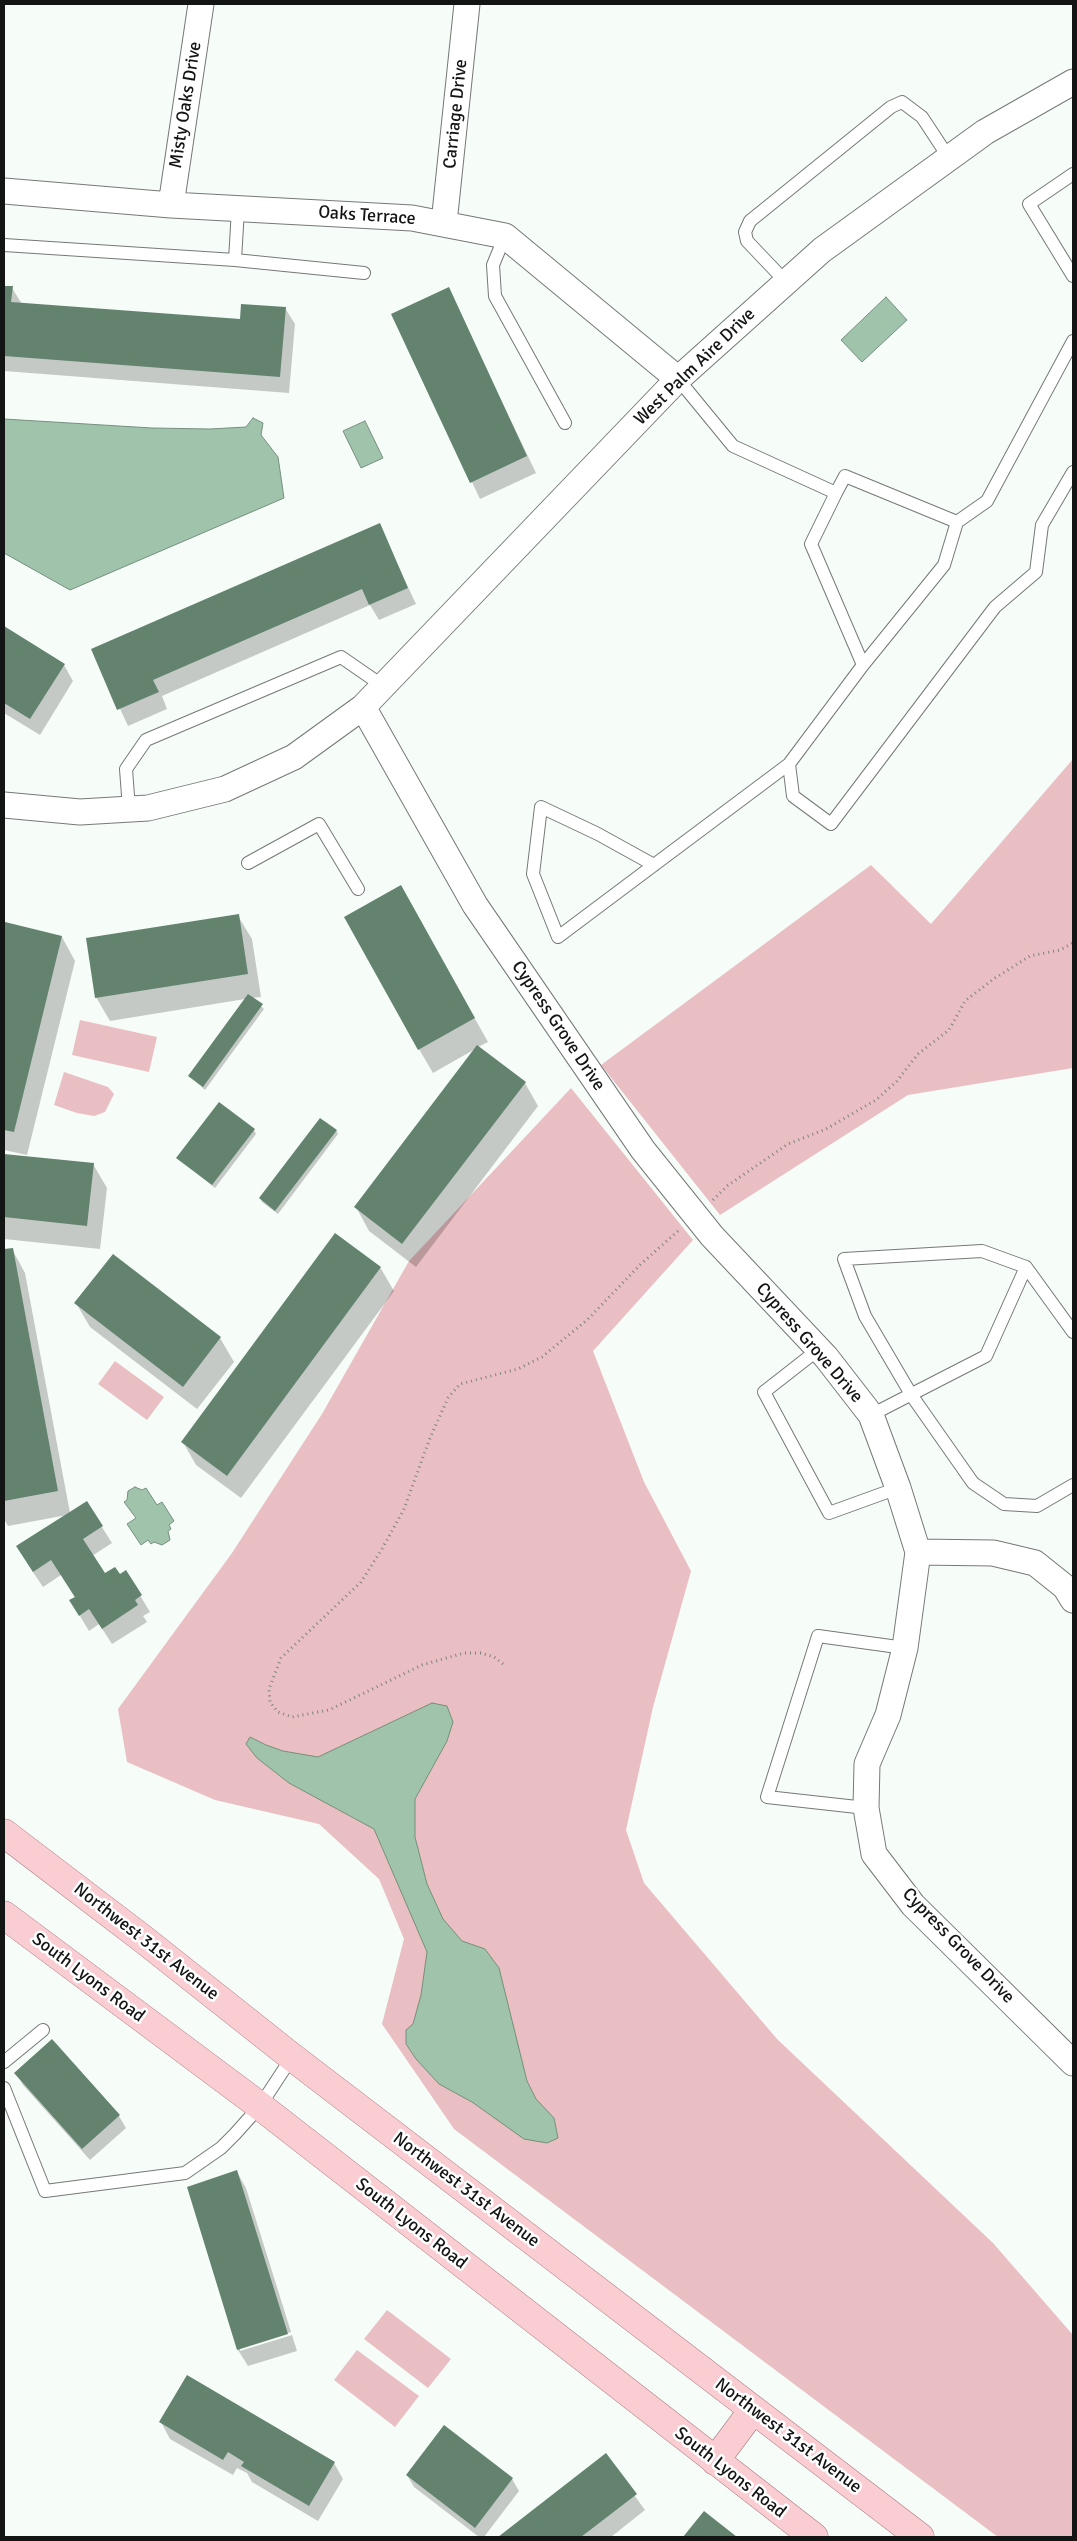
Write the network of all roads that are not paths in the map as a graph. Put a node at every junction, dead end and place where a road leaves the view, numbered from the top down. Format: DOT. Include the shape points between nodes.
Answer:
graph roads {
  1 [pos="201,4"];
  2 [pos="467,4"];
  3 [pos="1073,82"];
  4 [pos="949,158"];
  5 [pos="1073,174"];
  6 [pos="4,191"];
  7 [pos="171,205"];
  8 [pos="238,209"];
  9 [pos="444,223"];
  10 [pos="505,236"];
  11 [pos="4,245"];
  12 [pos="235,260"];
  13 [pos="364,273"];
  14 [pos="1073,276"];
  15 [pos="786,282"];
  16 [pos="1073,341"];
  17 [pos="678,379"];
  18 [pos="565,423"];
  19 [pos="1073,472"];
  20 [pos="836,493"];
  21 [pos="957,522"];
  22 [pos="864,665"];
  23 [pos="383,686"];
  24 [pos="363,707"];
  25 [pos="789,764"];
  26 [pos="4,805"];
  27 [pos="129,809"];
  28 [pos="248,863"];
  29 [pos="654,865"];
  30 [pos="358,889"];
  31 [pos="1026,1267"];
  32 [pos="1073,1332"];
  33 [pos="819,1349"];
  34 [pos="912,1396"];
  35 [pos="871,1415"];
  36 [pos="1073,1485"];
  37 [pos="898,1488"];
  38 [pos="918,1552"];
  39 [pos="1073,1600"];
  40 [pos="905,1648"];
  41 [pos="866,1808"];
  42 [pos="9,1837"];
  43 [pos="4,1916"];
  44 [pos="42,2030"];
  45 [pos="292,2057"];
  46 [pos="4,2062"];
  47 [pos="1073,2063"];
  48 [pos="4,2088"];
  49 [pos="260,2106"];
  50 [pos="753,2410"];
  51 [pos="715,2462"];
  52 [pos="814,2537"];
  53 [pos="920,2537"];
  1 -- 7 [label="street, Misty Oaks Drive"];
  2 -- 9 [label="street, Carriage Drive"];
  3 -- 4 [label="street, West Palm Aire Drive" via="985,132"];
  4 -- 15 [label="street, West Palm Aire Drive" via="822,250"];
  4 -- 15 [label="lane" via="922,117 902,102 891,107 750,221 745,232 747,241"];
  5 -- 14 [label="lane" via="1029,204"];
  6 -- 7 [label="street, Oaks Terrace"];
  7 -- 8 [label="street, Oaks Terrace"];
  8 -- 9 [label="street, Oaks Terrace" via="412,218"];
  8 -- 12 [label="lane"];
  9 -- 10 [label="street, Oaks Terrace"];
  10 -- 17 [label="street, Oaks Terrace"];
  10 -- 18 [label="lane" via="493,266 496,296"];
  11 -- 12 [label="lane"];
  12 -- 13 [label="lane"];
  15 -- 17 [label="street, West Palm Aire Drive"];
  16 -- 21 [label="lane" via="987,501"];
  17 -- 20 [label="lane" via="733,446"];
  17 -- 23 [label="street, West Palm Aire Drive"];
  19 -- 25 [label="lane" via="1042,525 1036,572 995,607 831,824 793,796"];
  20 -- 21 [label="lane" via="845,476"];
  20 -- 22 [label="lane" via="811,544"];
  21 -- 22 [label="lane" via="944,565"];
  22 -- 25 [label="lane"];
  23 -- 24 [label="street, West Palm Aire Drive"];
  23 -- 27 [label="lane" via="341,657 146,740 126,769"];
  24 -- 27 [label="street, West Palm Aire Drive" via="294,757 225,789 148,808"];
  24 -- 33 [label="street, Cypress Grove Drive" via="475,905 643,1150 696,1216"];
  25 -- 29 [label="lane"];
  26 -- 27 [label="street, West Palm Aire Drive" via="80,812"];
  28 -- 30 [label="lane" via="319,824"];
  29 -- 29 [label="lane" via="558,937 533,874 541,807"];
  31 -- 32 [label="lane"];
  31 -- 34 [label="lane" via="986,1356"];
  31 -- 34 [label="lane" via="982,1251 844,1259 865,1316"];
  33 -- 35 [label="street, Cypress Grove Drive"];
  33 -- 37 [label="lane" via="764,1392 829,1512"];
  34 -- 35 [label="lane"];
  34 -- 36 [label="lane" via="973,1483 1004,1504 1037,1506"];
  35 -- 37 [label="street, Cypress Grove Drive"];
  37 -- 38 [label="street, Cypress Grove Drive"];
  38 -- 39 [label="street" via="993,1553 1036,1563 1065,1587"];
  38 -- 40 [label="street, Cypress Grove Drive"];
  40 -- 41 [label="street, Cypress Grove Drive" via="888,1715 867,1764"];
  40 -- 41 [label="lane" via="818,1636 767,1797"];
  41 -- 47 [label="street, Cypress Grove Drive" via="874,1854 913,1905"];
  42 -- 45 [label="main road, Northwest 31st Avenue"];
  43 -- 49 [label="main road, South Lyons Road"];
  44 -- 46 [label="lane"];
  45 -- 49 [label="lane"];
  45 -- 50 [label="main road, Northwest 31st Avenue"];
  48 -- 49 [label="lane" via="45,2191 185,2173 222,2148"];
  49 -- 51 [label="main road, South Lyons Road"];
  50 -- 51 [label="main road"];
  50 -- 53 [label="main road, Northwest 31st Avenue"];
  51 -- 52 [label="main road, South Lyons Road"];
}
